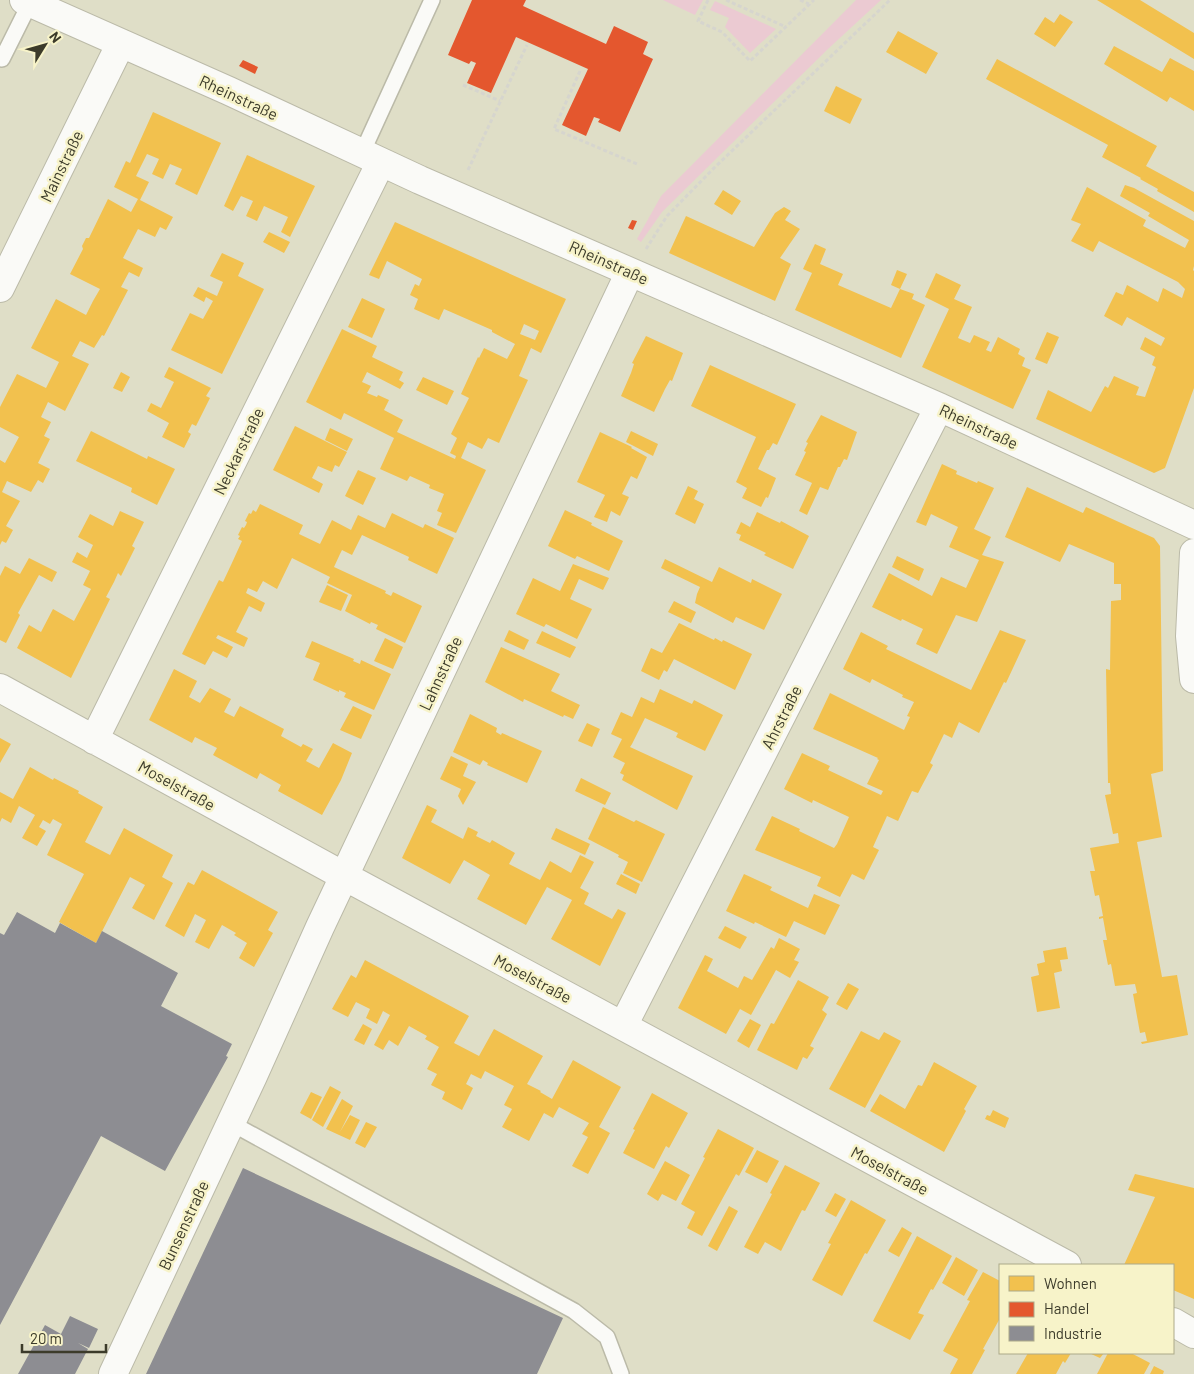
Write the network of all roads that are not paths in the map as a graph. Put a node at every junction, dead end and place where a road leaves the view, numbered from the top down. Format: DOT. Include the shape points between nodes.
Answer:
graph roads {
  1 [pos="432,0"];
  2 [pos="27,2"];
  3 [pos="121,44"];
  4 [pos="0,58"];
  5 [pos="372,157"];
  6 [pos="630,272"];
  7 [pos="0,288"];
  8 [pos="939,408"];
  9 [pos="1194,525"];
  10 [pos="1194,553"];
  11 [pos="1194,679"];
  12 [pos="0,688"];
  13 [pos="94,740"];
  14 [pos="344,876"];
  15 [pos="623,1026"];
  16 [pos="253,1076"];
  17 [pos="231,1123"];
  18 [pos="1065,1264"];
  19 [pos="1174,1323"];
  20 [pos="1194,1334"];
  21 [pos="113,1374"];
  22 [pos="621,1374"];
  1 -- 5 [label="lane"];
  2 -- 3 [label="street, Rheinstraße"];
  2 -- 4 [label="lane"];
  3 -- 5 [label="street, Rheinstraße"];
  3 -- 7 [label="street, Mainstraße"];
  5 -- 6 [label="street, Rheinstraße"];
  5 -- 13 [label="street, Neckarstraße"];
  6 -- 8 [label="street, Rheinstraße"];
  6 -- 14 [label="street, Lahnstraße"];
  8 -- 9 [label="street, Rheinstraße"];
  8 -- 15 [label="street, Ahrstraße"];
  10 -- 11 [label="street" via="1190,636"];
  12 -- 13 [label="street, Moselstraße"];
  13 -- 14 [label="street, Moselstraße"];
  14 -- 15 [label="street, Moselstraße"];
  14 -- 16 [label="street, Lahnstraße"];
  15 -- 18 [label="street, Moselstraße"];
  16 -- 17 [label="street, Bunsenstraße"];
  17 -- 21 [label="street, Bunsenstraße"];
  17 -- 22 [label="lane" via="574,1311 607,1337"];
  19 -- 20 [label="street"];
}
